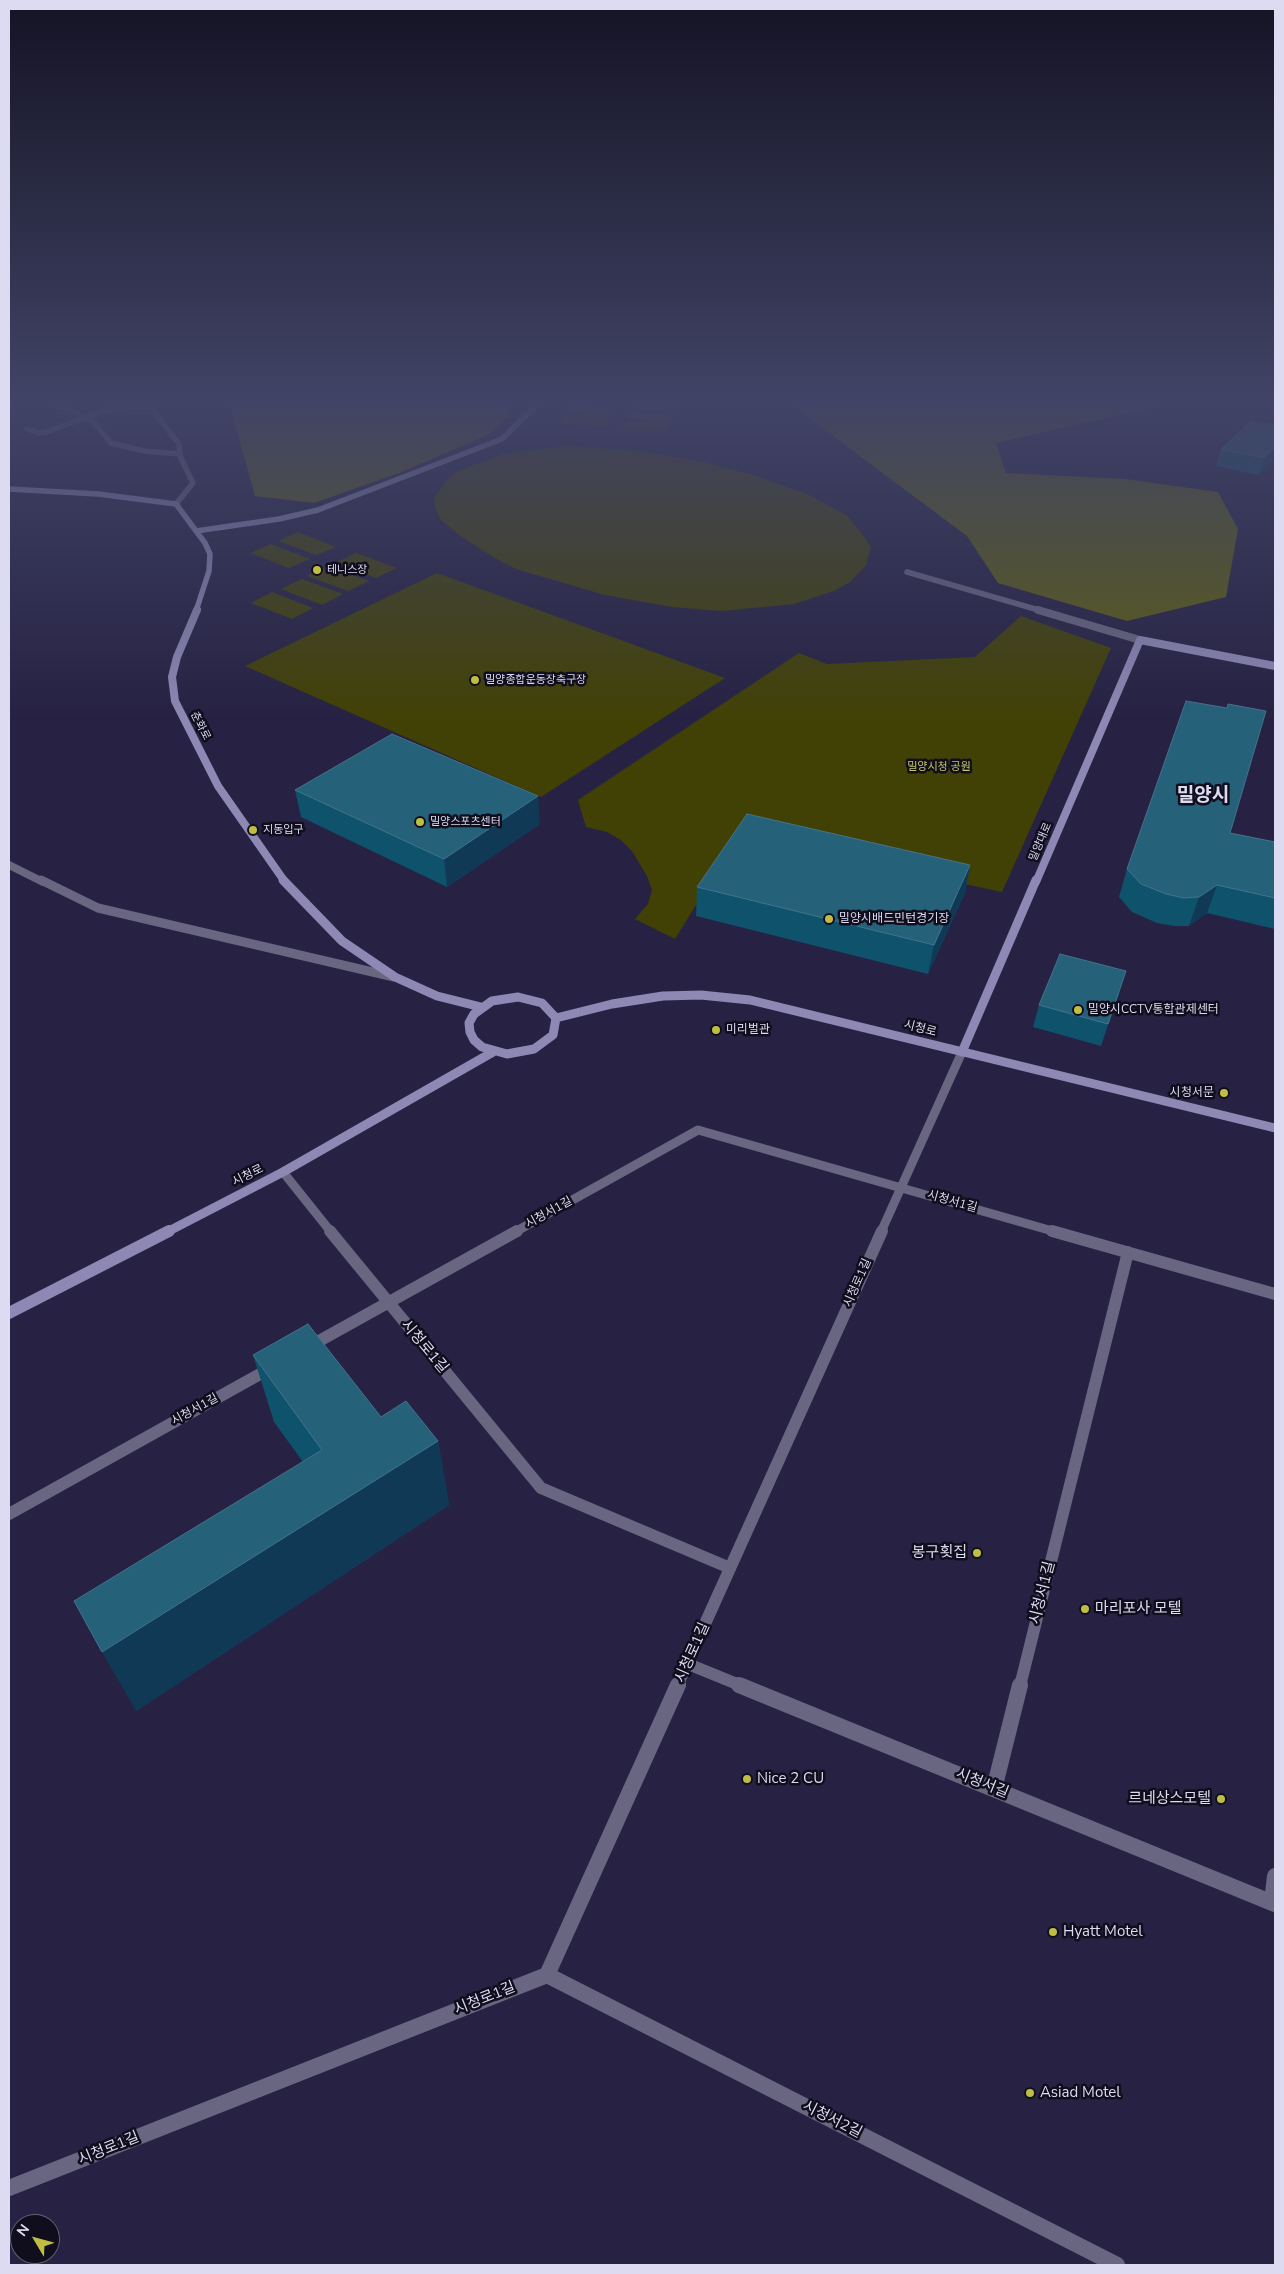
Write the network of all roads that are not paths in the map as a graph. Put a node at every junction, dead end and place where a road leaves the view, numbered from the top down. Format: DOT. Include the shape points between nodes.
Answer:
graph roads {
  1 [pos="179,508"];
  2 [pos="323,508"];
  3 [pos="196,531"];
  4 [pos="907,572"];
  5 [pos="1140,640"];
  6 [pos="1275,666"];
  7 [pos="9,865"];
  8 [pos="395,977"];
  9 [pos="481,1007"];
  10 [pos="556,1018"];
  11 [pos="494,1052"];
  12 [pos="962,1052"];
  13 [pos="1275,1128"];
  14 [pos="283,1172"];
  15 [pos="901,1188"];
  16 [pos="1128,1252"];
  17 [pos="1275,1294"];
  18 [pos="388,1303"];
  19 [pos="9,1313"];
  20 [pos="301,1351"];
  21 [pos="276,1365"];
  22 [pos="9,1514"];
  23 [pos="730,1568"];
  24 [pos="688,1664"];
  25 [pos="994,1789"];
  26 [pos="1275,1876"];
  27 [pos="1274,1903"];
  28 [pos="547,1974"];
  29 [pos="9,2188"];
  30 [pos="1117,2265"];
  1 -- 3 [label="street, 춘화로"];
  2 -- 3 [label="street" via="279,520"];
  3 -- 8 [label="street, 춘화로" via="210,554 208,571 198,607 177,656 172,677 175,701 218,786 282,879 342,941"];
  4 -- 5 [label="street"];
  5 -- 6 [label="street"];
  5 -- 12 [label="street, 밀양대로"];
  7 -- 8 [label="street" via="98,908"];
  8 -- 9 [label="street, 춘화로" via="437,996"];
  9 -- 10 [label="street" via="505,998 525,998 542,1003"];
  9 -- 11 [label="street" via="470,1023 470,1032 482,1047"];
  10 -- 11 [label="street" via="552,1035 540,1046 521,1053"];
  10 -- 12 [label="street, 시청로" via="612,1004 664,996 701,995 750,1000"];
  11 -- 14 [label="street, 시청로"];
  12 -- 13 [label="street, 시청로"];
  12 -- 15 [label="street, 시청로1길"];
  14 -- 18 [label="street, 시청로1길"];
  14 -- 19 [label="street, 시청로"];
  15 -- 16 [label="street, 시청서1길"];
  15 -- 18 [label="street, 시청서1길" via="698,1130"];
  15 -- 23 [label="street, 시청로1길"];
  16 -- 17 [label="street, 시청서1길"];
  16 -- 25 [label="street, 시청서1길"];
  18 -- 20 [label="street, 시청서1길"];
  18 -- 23 [label="street, 시청로1길" via="541,1488"];
  21 -- 22 [label="street, 시청서1길"];
  23 -- 24 [label="street, 시청로1길"];
  24 -- 25 [label="street, 시청서길"];
  24 -- 28 [label="street, 시청로1길"];
  25 -- 27 [label="street, 시청서길"];
  26 -- 27 [label="street"];
  28 -- 29 [label="street, 시청로1길"];
  28 -- 30 [label="street, 시청서2길"];
}
